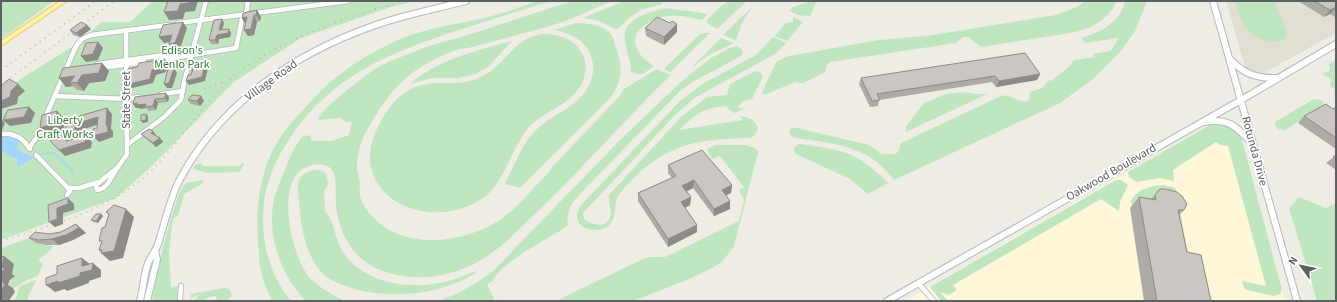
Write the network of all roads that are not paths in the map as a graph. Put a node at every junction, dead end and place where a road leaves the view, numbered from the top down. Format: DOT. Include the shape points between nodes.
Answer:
graph roads {
  1 [pos="63,1"];
  2 [pos="206,1"];
  3 [pos="248,1"];
  4 [pos="348,1"];
  5 [pos="466,1"];
  6 [pos="1213,1"];
  7 [pos="245,14"];
  8 [pos="202,20"];
  9 [pos="126,30"];
  10 [pos="1,44"];
  11 [pos="1336,44"];
  12 [pos="192,54"];
  13 [pos="1229,57"];
  14 [pos="126,62"];
  15 [pos="90,65"];
  16 [pos="99,68"];
  17 [pos="1277,78"];
  18 [pos="183,91"];
  19 [pos="155,95"];
  20 [pos="55,96"];
  21 [pos="141,97"];
  22 [pos="127,99"];
  23 [pos="1241,100"];
  24 [pos="1199,123"];
  25 [pos="1,134"];
  26 [pos="1253,144"];
  27 [pos="127,145"];
  28 [pos="36,156"];
  29 [pos="118,167"];
  30 [pos="99,182"];
  31 [pos="68,188"];
  32 [pos="67,195"];
  33 [pos="155,251"];
  34 [pos="918,283"];
  35 [pos="181,286"];
  36 [pos="140,301"];
  37 [pos="147,301"];
  38 [pos="180,301"];
  39 [pos="887,301"];
  40 [pos="934,301"];
  41 [pos="1297,301"];
  1 -- 10 [label="main road"];
  2 -- 8 [label="street"];
  3 -- 7 [label="street"];
  4 -- 7 [label="street"];
  5 -- 33 [label="main road, Village Road" via="349,34 300,58 254,91 223,120 188,165 172,197"];
  6 -- 13 [label="main road, Rotunda Drive"];
  7 -- 8 [label="street"];
  7 -- 12 [label="street" via="236,48"];
  8 -- 9 [label="street"];
  8 -- 12 [label="street"];
  9 -- 14 [label="street, State Street"];
  9 -- 20 [label="street" via="91,35 78,42"];
  11 -- 17 [label="main road, Oakwood Boulevard"];
  12 -- 14 [label="street" via="185,57"];
  12 -- 18 [label="street"];
  13 -- 17 [label="main road" via="1242,72 1264,79"];
  13 -- 23 [label="main road, Rotunda Drive"];
  14 -- 15 [label="street"];
  14 -- 16 [label="street"];
  14 -- 22 [label="street, State Street"];
  17 -- 23 [label="main road, Oakwood Boulevard"];
  18 -- 19 [label="street"];
  18 -- 27 [label="street" via="177,105"];
  20 -- 22 [label="street"];
  20 -- 25 [label="street" via="30,149 21,137 9,132"];
  21 -- 22 [label="street"];
  22 -- 27 [label="street, State Street"];
  23 -- 24 [label="main road, Oakwood Boulevard"];
  23 -- 26 [label="main road, Rotunda Drive"];
  24 -- 26 [label="main road" via="1217,120 1226,122 1241,130"];
  24 -- 34 [label="main road, Oakwood Boulevard"];
  26 -- 41 [label="main road, Rotunda Drive"];
  27 -- 29 [label="street, State Street" via="126,154"];
  28 -- 31 [label="street"];
  29 -- 30 [label="street, State Street"];
  29 -- 30 [label="street, State Street" via="108,184 97,190"];
  30 -- 31 [label="street"];
  31 -- 32 [label="street" via="70,191"];
  33 -- 36 [label="main road, Village Road" via="149,261"];
  33 -- 37 [label="main road, Village Road" via="157,259"];
  34 -- 39 [label="main road, Oakwood Boulevard"];
  34 -- 40 [label="street"];
  35 -- 38 [label="street"];
}
